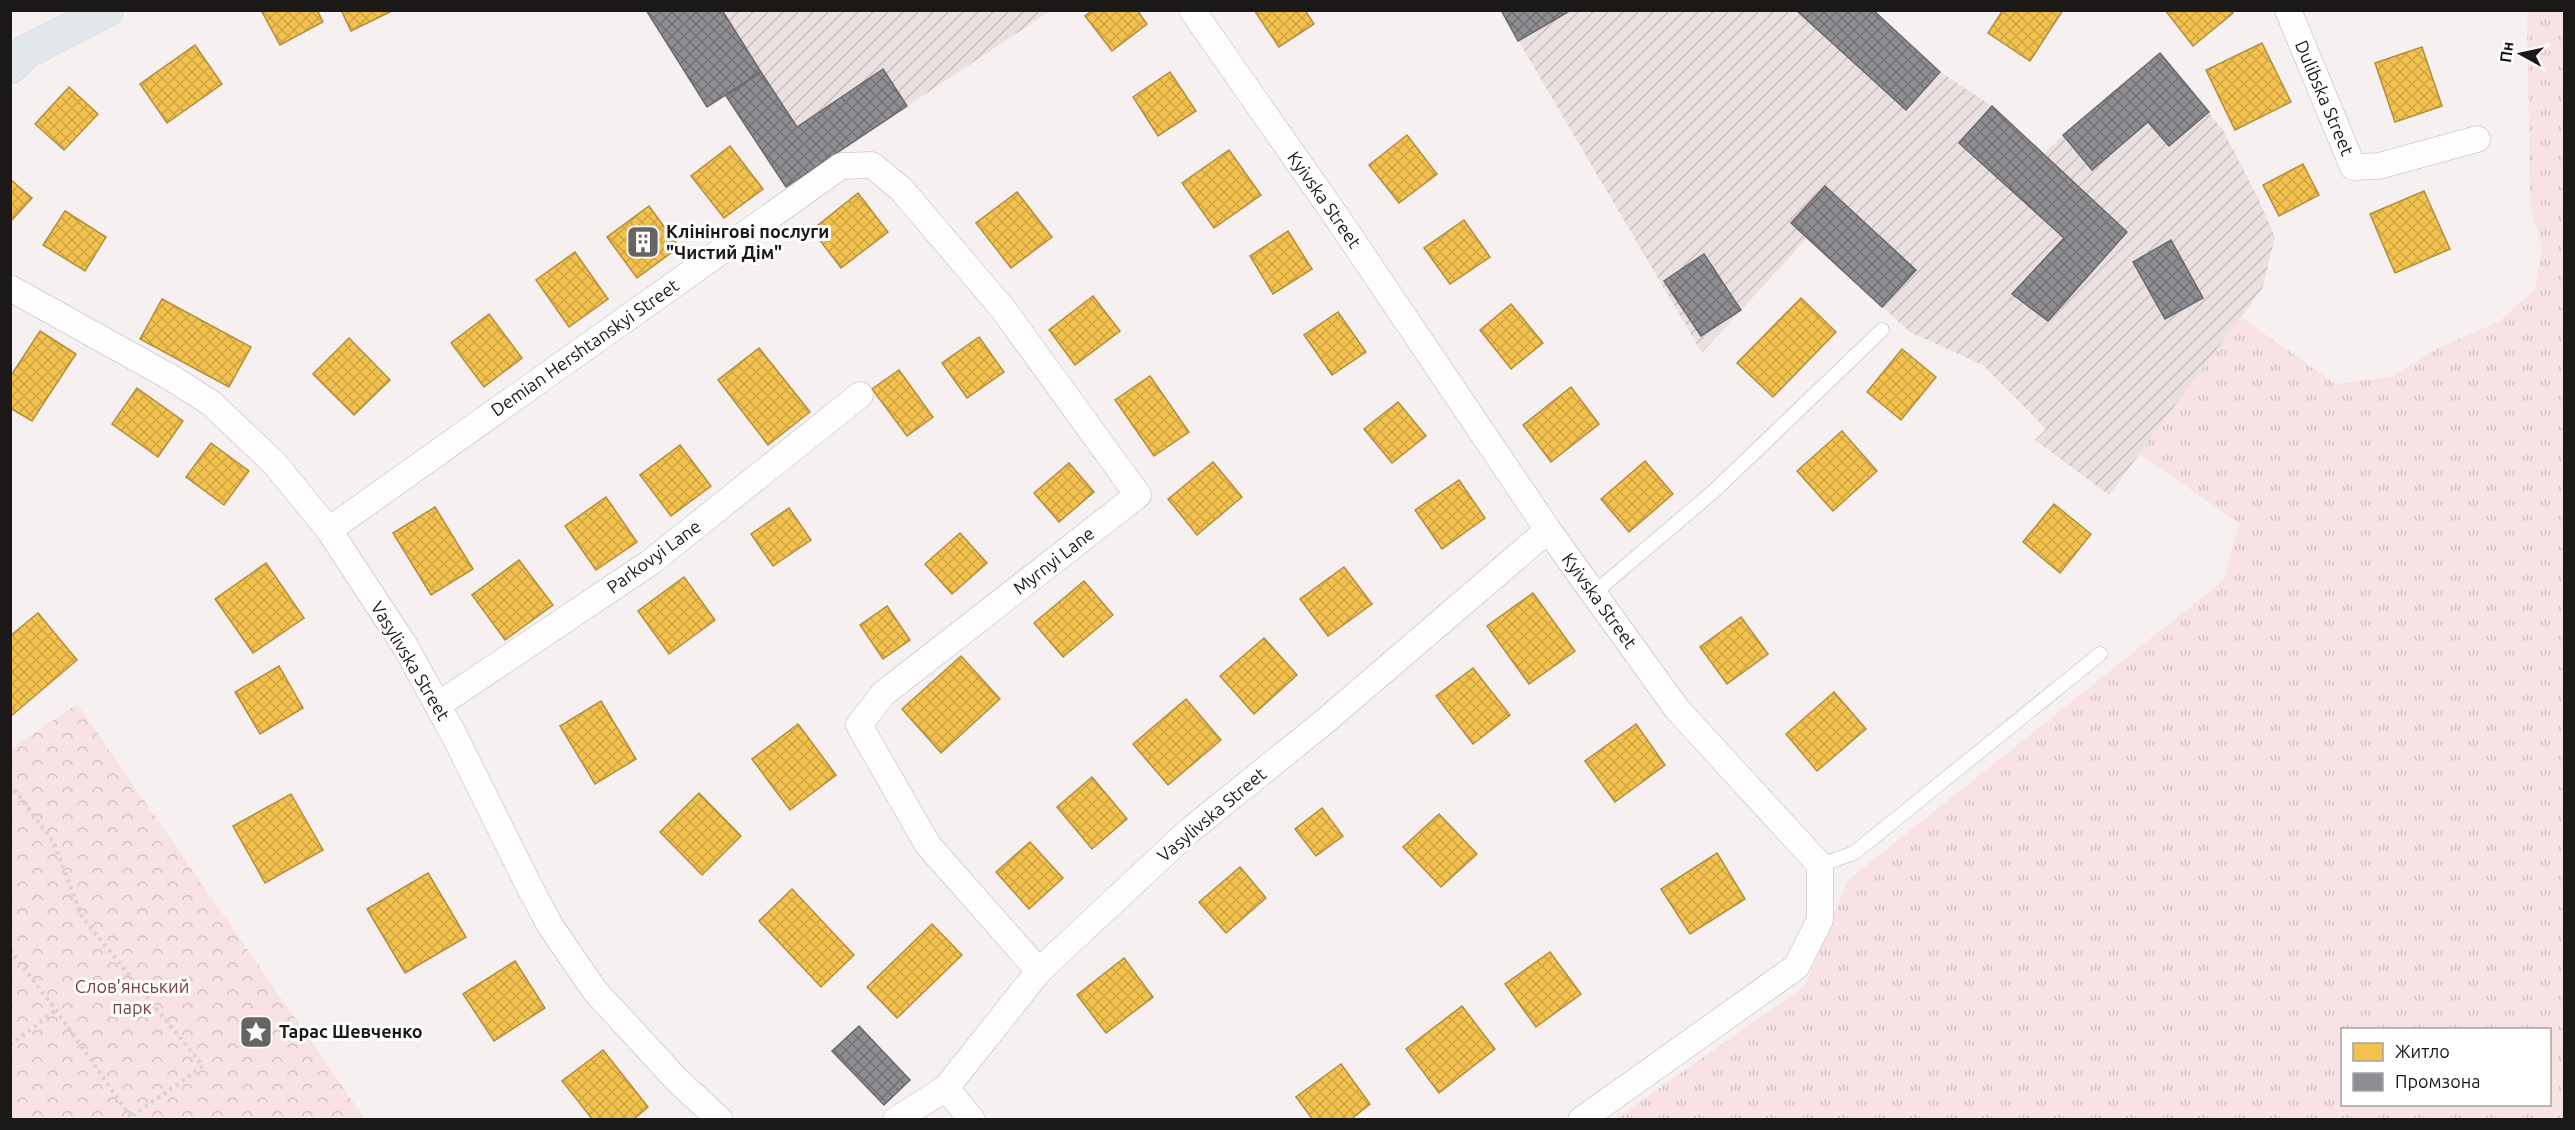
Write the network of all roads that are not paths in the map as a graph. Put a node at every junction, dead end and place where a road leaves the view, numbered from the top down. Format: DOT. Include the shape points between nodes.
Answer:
graph roads {
  1 [pos="107,10"];
  2 [pos="1192,10"];
  3 [pos="2288,10"];
  4 [pos="10,68"];
  5 [pos="2477,139"];
  6 [pos="841,166"];
  7 [pos="10,288"];
  8 [pos="1882,330"];
  9 [pos="860,395"];
  10 [pos="329,530"];
  11 [pos="1548,530"];
  12 [pos="1594,593"];
  13 [pos="2100,654"];
  14 [pos="438,705"];
  15 [pos="1820,865"];
  16 [pos="1039,971"];
  17 [pos="946,1088"];
  18 [pos="720,1119"];
  19 [pos="896,1119"];
  20 [pos="972,1119"];
  21 [pos="1581,1119"];
  1 -- 4 [label="main road" via="26,52"];
  2 -- 11 [label="street, Kyivska Street"];
  3 -- 5 [label="street, Dulibska Street" via="2353,167 2379,166"];
  6 -- 10 [label="street, Demian Hershtanskyi Street"];
  6 -- 16 [label="street, Myrnyi Lane" via="872,165 901,189 1003,309 1138,495 883,694 859,725 928,845"];
  7 -- 10 [label="street, Vasylivska Street" via="211,403 275,464"];
  8 -- 12 [label="lane" via="1714,491"];
  9 -- 14 [label="street, Parkovyi Lane" via="651,562"];
  10 -- 14 [label="street, Vasylivska Street" via="405,646"];
  11 -- 12 [label="street, Kyivska Street"];
  11 -- 16 [label="street, Vasylivska Street" via="1324,722 1189,831"];
  12 -- 15 [label="street, Kyivska Street" via="1677,709"];
  13 -- 15 [label="lane" via="1854,853"];
  14 -- 18 [label="street, Vasylivska Street" via="551,927 589,982 639,1041"];
  15 -- 21 [label="street" via="1820,920 1796,967"];
  16 -- 17 [label="street, Vasylivska Street"];
  17 -- 19 [label="street, Vasylivska Street"];
  17 -- 20 [label="street"];
}
